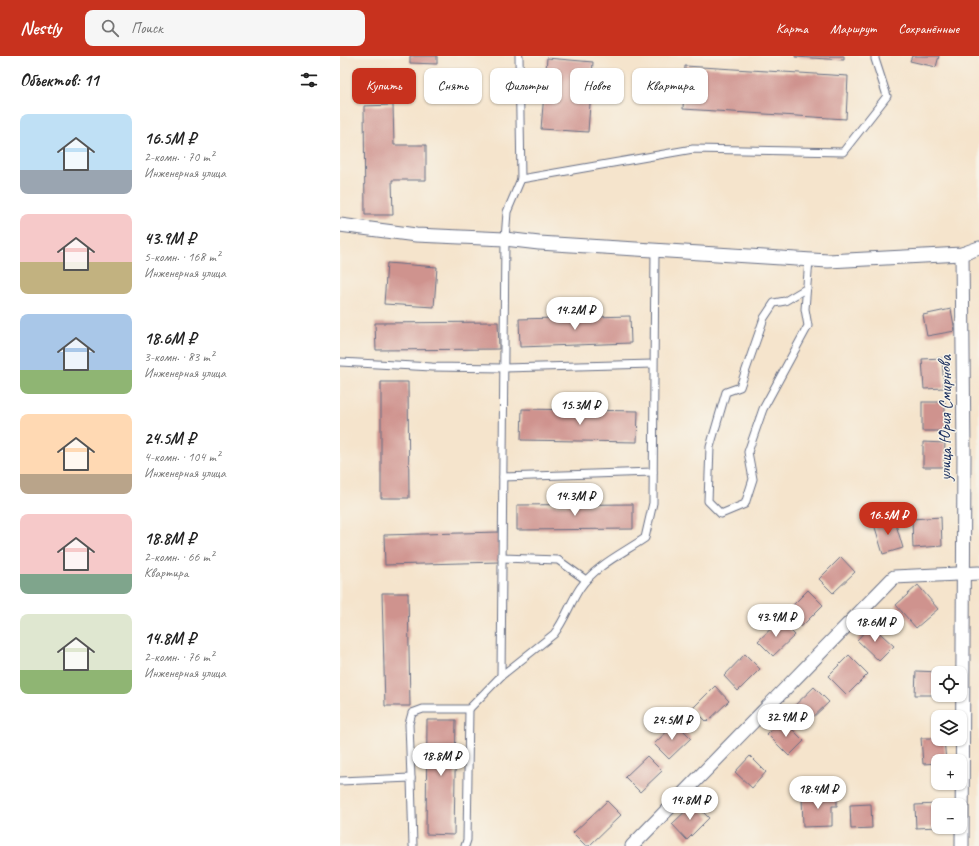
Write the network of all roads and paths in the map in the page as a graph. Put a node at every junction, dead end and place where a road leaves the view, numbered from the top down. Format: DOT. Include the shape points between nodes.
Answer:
graph roads {
  1 [pos="519,56"];
  2 [pos="875,56"];
  3 [pos="521,179"];
  4 [pos="340,225"];
  5 [pos="504,239"];
  6 [pos="979,248"];
  7 [pos="655,250"];
  8 [pos="962,254"];
  9 [pos="809,260"];
  10 [pos="806,288"];
  11 [pos="340,362"];
  12 [pos="653,364"];
  13 [pos="504,368"];
  14 [pos="653,472"];
  15 [pos="503,477"];
  16 [pos="502,558"];
  17 [pos="979,573"];
  18 [pos="963,574"];
  19 [pos="586,580"];
  20 [pos="501,676"];
  21 [pos="469,709"];
  22 [pos="411,778"];
  23 [pos="340,781"];
  24 [pos="412,846"];
  25 [pos="465,846"];
  26 [pos="632,846"];
  27 [pos="962,846"];
  1 -- 3 [label="lane"];
  2 -- 3 [label="lane" via="887,96 843,152 693,149"];
  3 -- 5 [label="lane" via="507,212"];
  4 -- 5 [label="street" via="416,235"];
  5 -- 7 [label="street"];
  5 -- 13 [label="lane"];
  6 -- 8 [label="street"];
  7 -- 9 [label="street"];
  7 -- 12 [label="lane"];
  8 -- 9 [label="street"];
  8 -- 18 [label="street, улица Юрия Смирнова"];
  9 -- 10 [label="lane"];
  10 -- 10 [label="lane" via="805,309 808,326 763,409 748,452 753,479 745,504 721,514 708,501 710,447 726,392 740,387 764,318 774,303 785,301"];
  11 -- 13 [label="lane"];
  12 -- 13 [label="lane"];
  12 -- 14 [label="lane"];
  13 -- 15 [label="lane"];
  14 -- 15 [label="lane"];
  14 -- 19 [label="lane" via="653,503 645,538 603,565"];
  15 -- 16 [label="lane"];
  16 -- 19 [label="lane" via="558,560"];
  16 -- 20 [label="lane"];
  17 -- 18 [label="street"];
  18 -- 26 [label="street" via="894,577"];
  18 -- 27 [label="street, улица Юрия Смирнова"];
  19 -- 20 [label="lane" via="554,634"];
  20 -- 21 [label="lane"];
  21 -- 22 [label="lane" via="423,709 412,714 409,724"];
  21 -- 25 [label="lane"];
  22 -- 23 [label="lane"];
  22 -- 24 [label="lane"];
}
